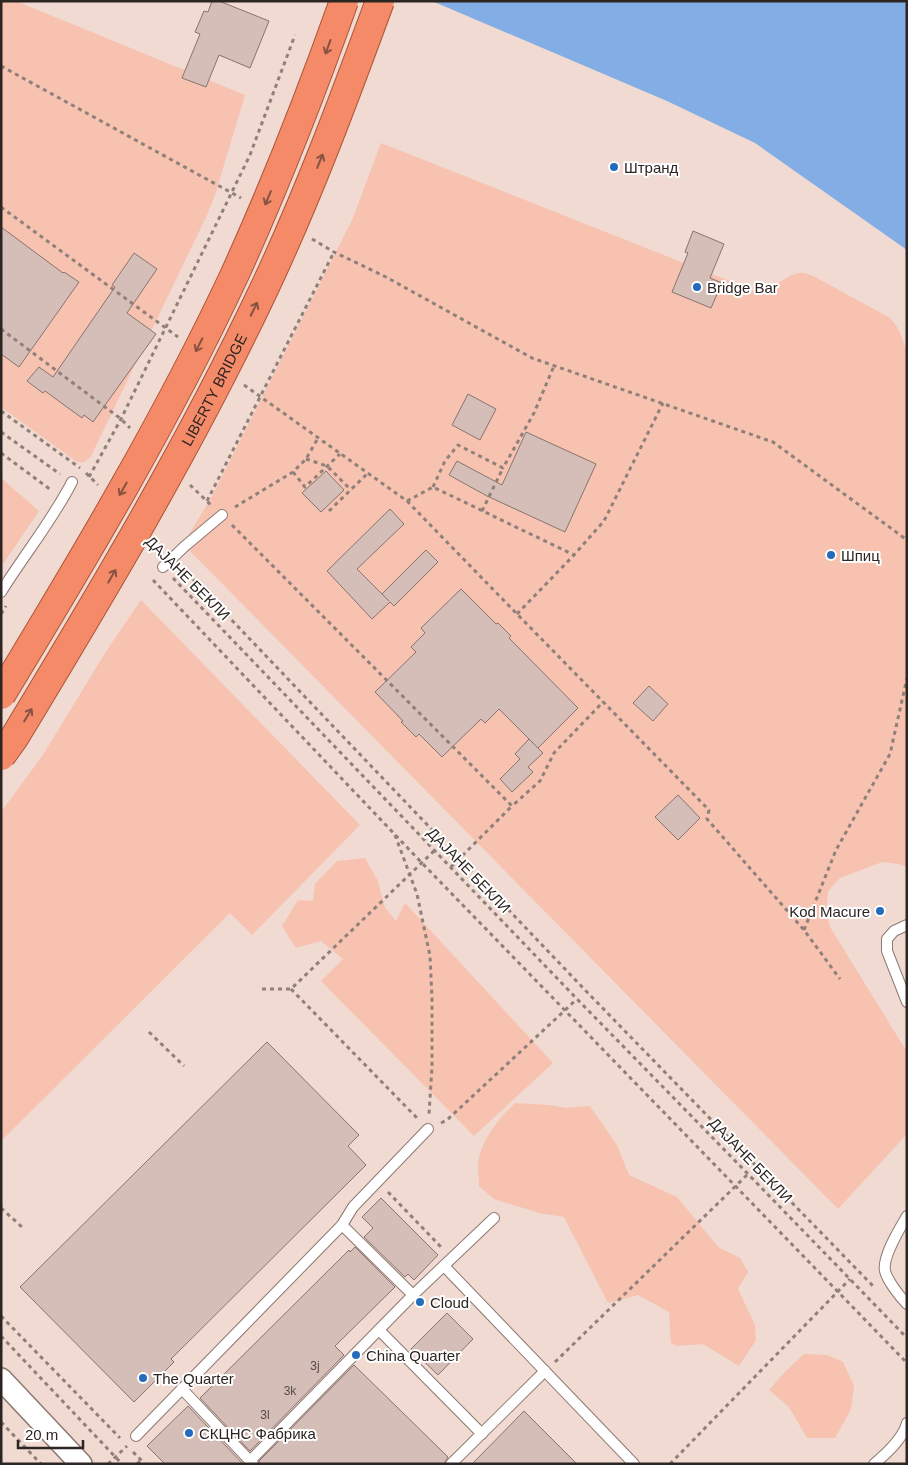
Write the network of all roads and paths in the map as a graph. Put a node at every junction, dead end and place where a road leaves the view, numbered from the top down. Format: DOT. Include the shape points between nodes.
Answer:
graph roads {
  1 [pos="344,1"];
  2 [pos="380,1"];
  3 [pos="295,35"];
  4 [pos="1,66"];
  5 [pos="232,192"];
  6 [pos="249,202"];
  7 [pos="1,207"];
  8 [pos="309,237"];
  9 [pos="334,252"];
  10 [pos="166,328"];
  11 [pos="1,329"];
  12 [pos="554,366"];
  13 [pos="260,397"];
  14 [pos="662,403"];
  15 [pos="1,411"];
  16 [pos="121,419"];
  17 [pos="1,432"];
  18 [pos="135,433"];
  19 [pos="318,438"];
  20 [pos="1,453"];
  21 [pos="340,454"];
  22 [pos="306,459"];
  23 [pos="327,466"];
  24 [pos="503,468"];
  25 [pos="293,472"];
  26 [pos="368,473"];
  27 [pos="90,476"];
  28 [pos="185,480"];
  29 [pos="72,482"];
  30 [pos="433,487"];
  31 [pos="103,490"];
  32 [pos="351,490"];
  33 [pos="64,498"];
  34 [pos="207,501"];
  35 [pos="407,501"];
  36 [pos="329,511"];
  37 [pos="482,511"];
  38 [pos="222,515"];
  39 [pos="907,540"];
  40 [pos="574,555"];
  41 [pos="172,558"];
  42 [pos="163,567"];
  43 [pos="146,574"];
  44 [pos="1,592"];
  45 [pos="10,600"];
  46 [pos="1,614"];
  47 [pos="517,614"];
  48 [pos="907,678"];
  49 [pos="1,695"];
  50 [pos="603,702"];
  51 [pos="1,756"];
  52 [pos="512,806"];
  53 [pos="395,834"];
  54 [pos="435,850"];
  55 [pos="459,859"];
  56 [pos="421,862"];
  57 [pos="451,867"];
  58 [pos="410,873"];
  59 [pos="907,925"];
  60 [pos="804,930"];
  61 [pos="840,979"];
  62 [pos="262,988"];
  63 [pos="291,989"];
  64 [pos="577,999"];
  65 [pos="907,1002"];
  66 [pos="564,1011"];
  67 [pos="149,1032"];
  68 [pos="184,1066"];
  69 [pos="447,1120"];
  70 [pos="428,1129"];
  71 [pos="748,1174"];
  72 [pos="377,1182"];
  73 [pos="735,1187"];
  74 [pos="1,1208"];
  75 [pos="907,1216"];
  76 [pos="494,1218"];
  77 [pos="342,1225"];
  78 [pos="22,1227"];
  79 [pos="452,1258"];
  80 [pos="444,1266"];
  81 [pos="850,1279"];
  82 [pos="837,1293"];
  83 [pos="879,1293"];
  84 [pos="413,1295"];
  85 [pos="907,1304"];
  86 [pos="1,1316"];
  87 [pos="379,1330"];
  88 [pos="1,1336"];
  89 [pos="907,1338"];
  90 [pos="907,1363"];
  91 [pos="545,1371"];
  92 [pos="1,1379"];
  93 [pos="182,1389"];
  94 [pos="1,1422"];
  95 [pos="907,1423"];
  96 [pos="482,1434"];
  97 [pos="136,1436"];
  98 [pos="120,1439"];
  99 [pos="127,1446"];
  100 [pos="115,1457"];
  101 [pos="141,1460"];
  102 [pos="251,1462"];
  103 [pos="41,1464"];
  104 [pos="81,1464"];
  105 [pos="108,1464"];
  106 [pos="122,1464"];
  107 [pos="137,1464"];
  108 [pos="145,1464"];
  109 [pos="451,1464"];
  110 [pos="634,1464"];
  111 [pos="670,1464"];
  112 [pos="874,1464"];
  1 -- 49 [label="highway, one-way, bridge" via="283,164 210,324 156,431"];
  51 -- 2 [label="highway, LIBERTY BRIDGE, one-way, bridge" via="110,579 185,446 236,346 314,175"];
  3 -- 5 [label="path" via="250,155"];
  4 -- 5 [label="path"];
  5 -- 6 [label="path"];
  5 -- 10 [label="path"];
  7 -- 10 [label="path"];
  8 -- 9 [label="path"];
  9 -- 12 [label="path" via="386,277 532,358"];
  9 -- 13 [label="path"];
  10 -- 16 [label="path"];
  11 -- 16 [label="path"];
  12 -- 14 [label="path"];
  12 -- 24 [label="path" via="534,413"];
  13 -- 19 [label="path"];
  13 -- 34 [label="path"];
  14 -- 39 [label="path" via="773,442"];
  14 -- 40 [label="path" via="604,521"];
  15 -- 27 [label="path"];
  16 -- 18 [label="path"];
  16 -- 27 [label="path"];
  17 -- 29 [label="path"];
  19 -- 21 [label="path"];
  19 -- 22 [label="path"];
  20 -- 33 [label="path"];
  21 -- 23 [label="path"];
  21 -- 26 [label="path"];
  22 -- 23 [label="path"];
  22 -- 25 [label="path"];
  23 -- 25 [label="path" via="305,487"];
  23 -- 32 [label="path"];
  24 -- 30 [label="path" via="458,445 445,461"];
  24 -- 37 [label="path"];
  25 -- 38 [label="path"];
  26 -- 32 [label="path"];
  26 -- 35 [label="path"];
  27 -- 29 [label="path" via="80,490"];
  27 -- 31 [label="path"];
  28 -- 34 [label="path"];
  29 -- 33 [label="lane"];
  30 -- 35 [label="path"];
  30 -- 37 [label="path"];
  32 -- 36 [label="path"];
  33 -- 44 [label="lane"];
  34 -- 38 [label="path"];
  35 -- 47 [label="path"];
  37 -- 40 [label="path"];
  38 -- 41 [label="lane"];
  38 -- 52 [label="path"];
  40 -- 47 [label="path"];
  41 -- 42 [label="lane"];
  41 -- 55 [label="path"];
  42 -- 54 [label="path, ДАЈАНЕ БЕКЛИ"];
  43 -- 53 [label="path"];
  45 -- 46 [label="path"];
  47 -- 50 [label="path"];
  48 -- 60 [label="path" via="890,754 836,850"];
  50 -- 52 [label="path" via="554,753 540,781"];
  50 -- 60 [label="path" via="709,810 707,819"];
  52 -- 55 [label="path"];
  53 -- 56 [label="path"];
  53 -- 58 [label="path"];
  54 -- 56 [label="path"];
  54 -- 57 [label="path, ДАЈАНЕ БЕКЛИ"];
  55 -- 57 [label="path"];
  55 -- 83 [label="path"];
  56 -- 58 [label="path"];
  56 -- 66 [label="path"];
  57 -- 64 [label="path, ДАЈАНЕ БЕКЛИ"];
  58 -- 63 [label="path"];
  58 -- 70 [label="path" via="430,956 432,1057"];
  59 -- 65 [label="lane" via="894,931 887,939 887,951"];
  60 -- 61 [label="path"];
  62 -- 63 [label="path"];
  63 -- 70 [label="path"];
  64 -- 66 [label="path"];
  64 -- 71 [label="path, ДАЈАНЕ БЕКЛИ"];
  66 -- 69 [label="path"];
  66 -- 73 [label="path"];
  67 -- 68 [label="path"];
  70 -- 72 [label="lane"];
  71 -- 73 [label="path"];
  71 -- 81 [label="path, ДАЈАНЕ БЕКЛИ"];
  72 -- 77 [label="lane" via="352,1207"];
  72 -- 79 [label="path"];
  73 -- 82 [label="path"];
  73 -- 91 [label="path"];
  74 -- 78 [label="path"];
  75 -- 85 [label="lane" via="885,1258 885,1271"];
  76 -- 79 [label="lane"];
  77 -- 84 [label="lane"];
  77 -- 93 [label="lane"];
  79 -- 80 [label="lane"];
  80 -- 84 [label="lane"];
  80 -- 91 [label="lane"];
  81 -- 82 [label="path"];
  81 -- 89 [label="path, ДАЈАНЕ БЕКЛИ"];
  82 -- 90 [label="path"];
  82 -- 111 [label="path"];
  84 -- 87 [label="lane"];
  86 -- 98 [label="path"];
  87 -- 96 [label="lane"];
  87 -- 102 [label="lane"];
  88 -- 100 [label="path"];
  91 -- 96 [label="lane"];
  91 -- 110 [label="lane"];
  92 -- 104 [label="street"];
  93 -- 97 [label="lane"];
  93 -- 102 [label="lane"];
  94 -- 103 [label="path"];
  95 -- 112 [label="lane" via="898,1439"];
  96 -- 109 [label="lane"];
  97 -- 99 [label="path"];
  99 -- 100 [label="path"];
  99 -- 101 [label="path"];
  100 -- 105 [label="path"];
  100 -- 106 [label="path"];
  101 -- 107 [label="path"];
  101 -- 108 [label="path"];
}
